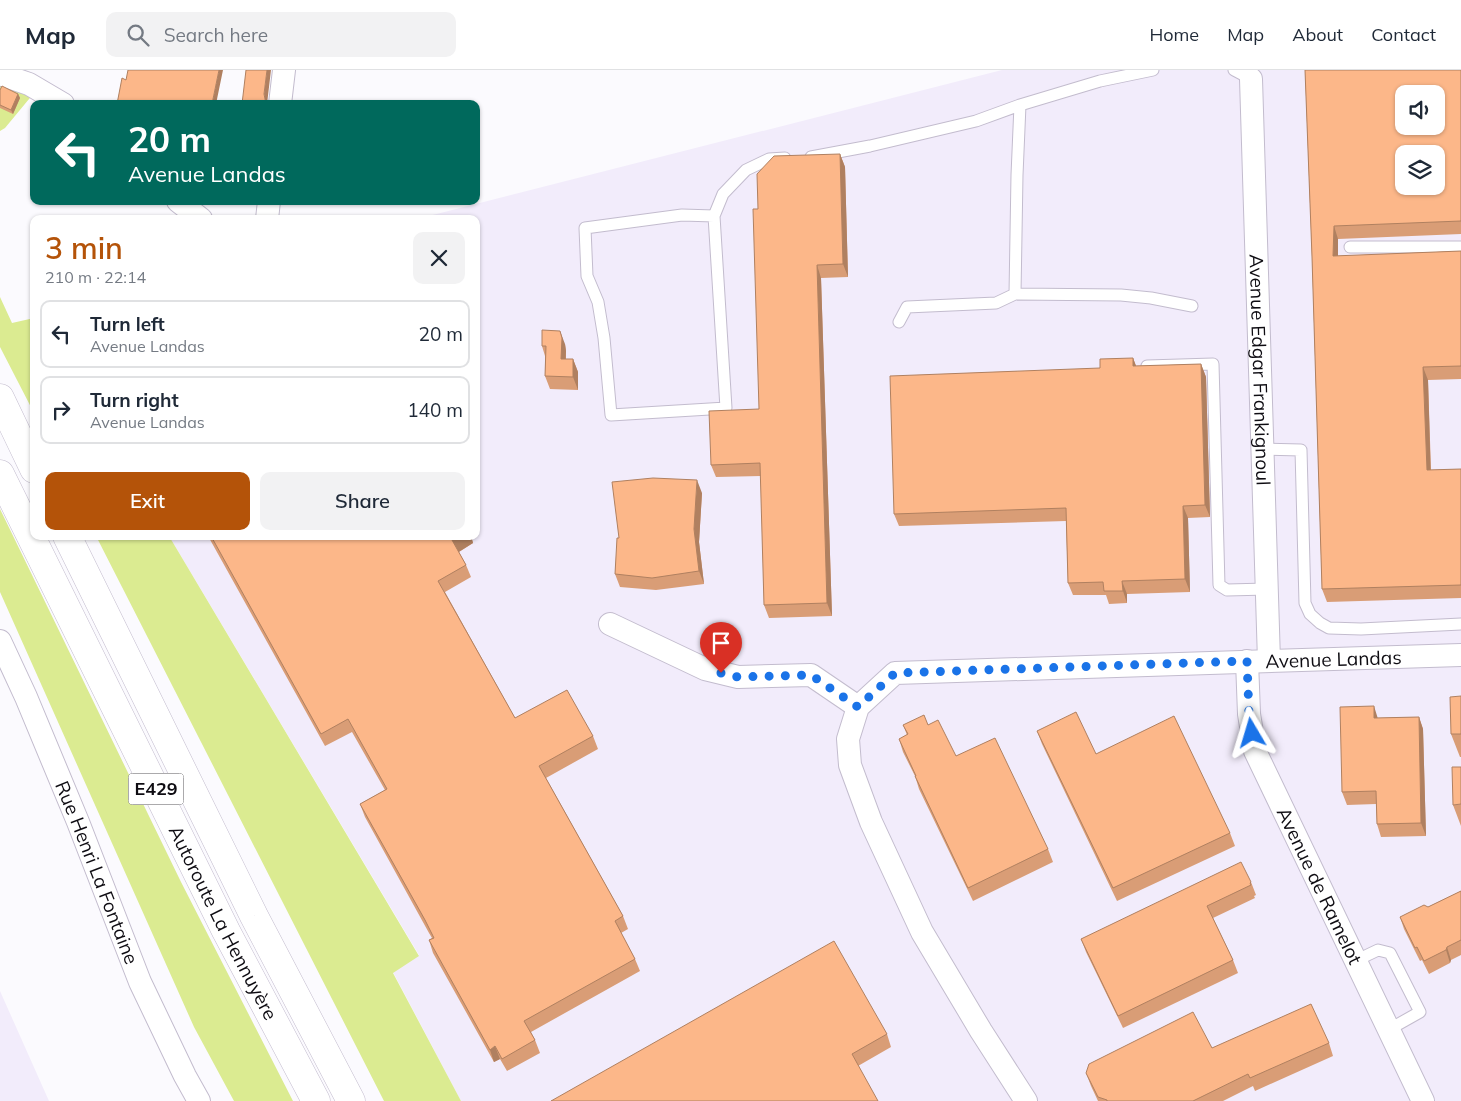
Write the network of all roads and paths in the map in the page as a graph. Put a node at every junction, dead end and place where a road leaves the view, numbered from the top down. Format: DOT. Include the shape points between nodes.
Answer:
graph roads {
  1 [pos="284,70"];
  2 [pos="1153,70"];
  3 [pos="0,74"];
  4 [pos="1242,74"];
  5 [pos="55,100"];
  6 [pos="280,100"];
  7 [pos="1020,105"];
  8 [pos="183,205"];
  9 [pos="195,215"];
  10 [pos="714,216"];
  11 [pos="1461,246"];
  12 [pos="1350,247"];
  13 [pos="1016,294"];
  14 [pos="1192,306"];
  15 [pos="899,322"];
  16 [pos="1147,366"];
  17 [pos="0,398"];
  18 [pos="1263,449"];
  19 [pos="30,460"];
  20 [pos="0,474"];
  21 [pos="30,535"];
  22 [pos="33,540"];
  23 [pos="69,540"];
  24 [pos="1267,589"];
  25 [pos="610,624"];
  26 [pos="1461,624"];
  27 [pos="0,641"];
  28 [pos="1461,655"];
  29 [pos="1269,660"];
  30 [pos="1247,661"];
  31 [pos="858,707"];
  32 [pos="1355,961"];
  33 [pos="1388,1030"];
  34 [pos="199,1101"];
  35 [pos="316,1101"];
  36 [pos="351,1101"];
  37 [pos="1026,1101"];
  38 [pos="1423,1101"];
  1 -- 6 [label="street"];
  2 -- 7 [label="lane" via="1100,81"];
  3 -- 5 [label="street" via="29,84"];
  4 -- 18 [label="street, Avenue Edgar Frankignoul"];
  7 -- 10 [label="lane" via="976,121 870,146 809,158 769,159 746,170 723,194"];
  7 -- 13 [label="lane" via="1016,175"];
  8 -- 9 [label="street"];
  10 -- 10 [label="lane" via="682,215 585,228 587,276 598,302 611,415 726,408"];
  11 -- 12 [label="lane"];
  13 -- 14 [label="lane" via="1121,295"];
  13 -- 15 [label="lane" via="996,303 907,307"];
  16 -- 24 [label="lane" via="1213,364 1219,585 1227,590"];
  17 -- 19 [label="highway"];
  18 -- 24 [label="street, Avenue Edgar Frankignoul"];
  18 -- 26 [label="lane" via="1301,450 1306,603 1310,614 1320,623 1329,628 1361,629"];
  20 -- 21 [label="highway, Autoroute La Hennuyère / E429"];
  22 -- 35 [label="highway, Autoroute La Hennuyère / E429" via="226,932"];
  23 -- 36 [label="highway, Autoroute La Hennuyère / E429" via="254,916"];
  24 -- 29 [label="street, Avenue Edgar Frankignoul"];
  25 -- 31 [label="street" via="705,669 738,677 811,675"];
  27 -- 34 [label="street, Rue Henri La Fontaine" via="78,822 140,982"];
  28 -- 29 [label="street, Avenue Landas"];
  29 -- 30 [label="street, Avenue Landas"];
  30 -- 31 [label="street, Avenue Landas" via="895,673"];
  30 -- 32 [label="street, Avenue de Ramelot" via="1249,714 1255,752"];
  31 -- 37 [label="street" via="848,739 850,765 871,822 922,932"];
  32 -- 33 [label="street, Avenue de Ramelot"];
  32 -- 33 [label="lane" via="1378,950 1390,953 1420,1012"];
  33 -- 38 [label="street, Avenue de Ramelot"];
}
